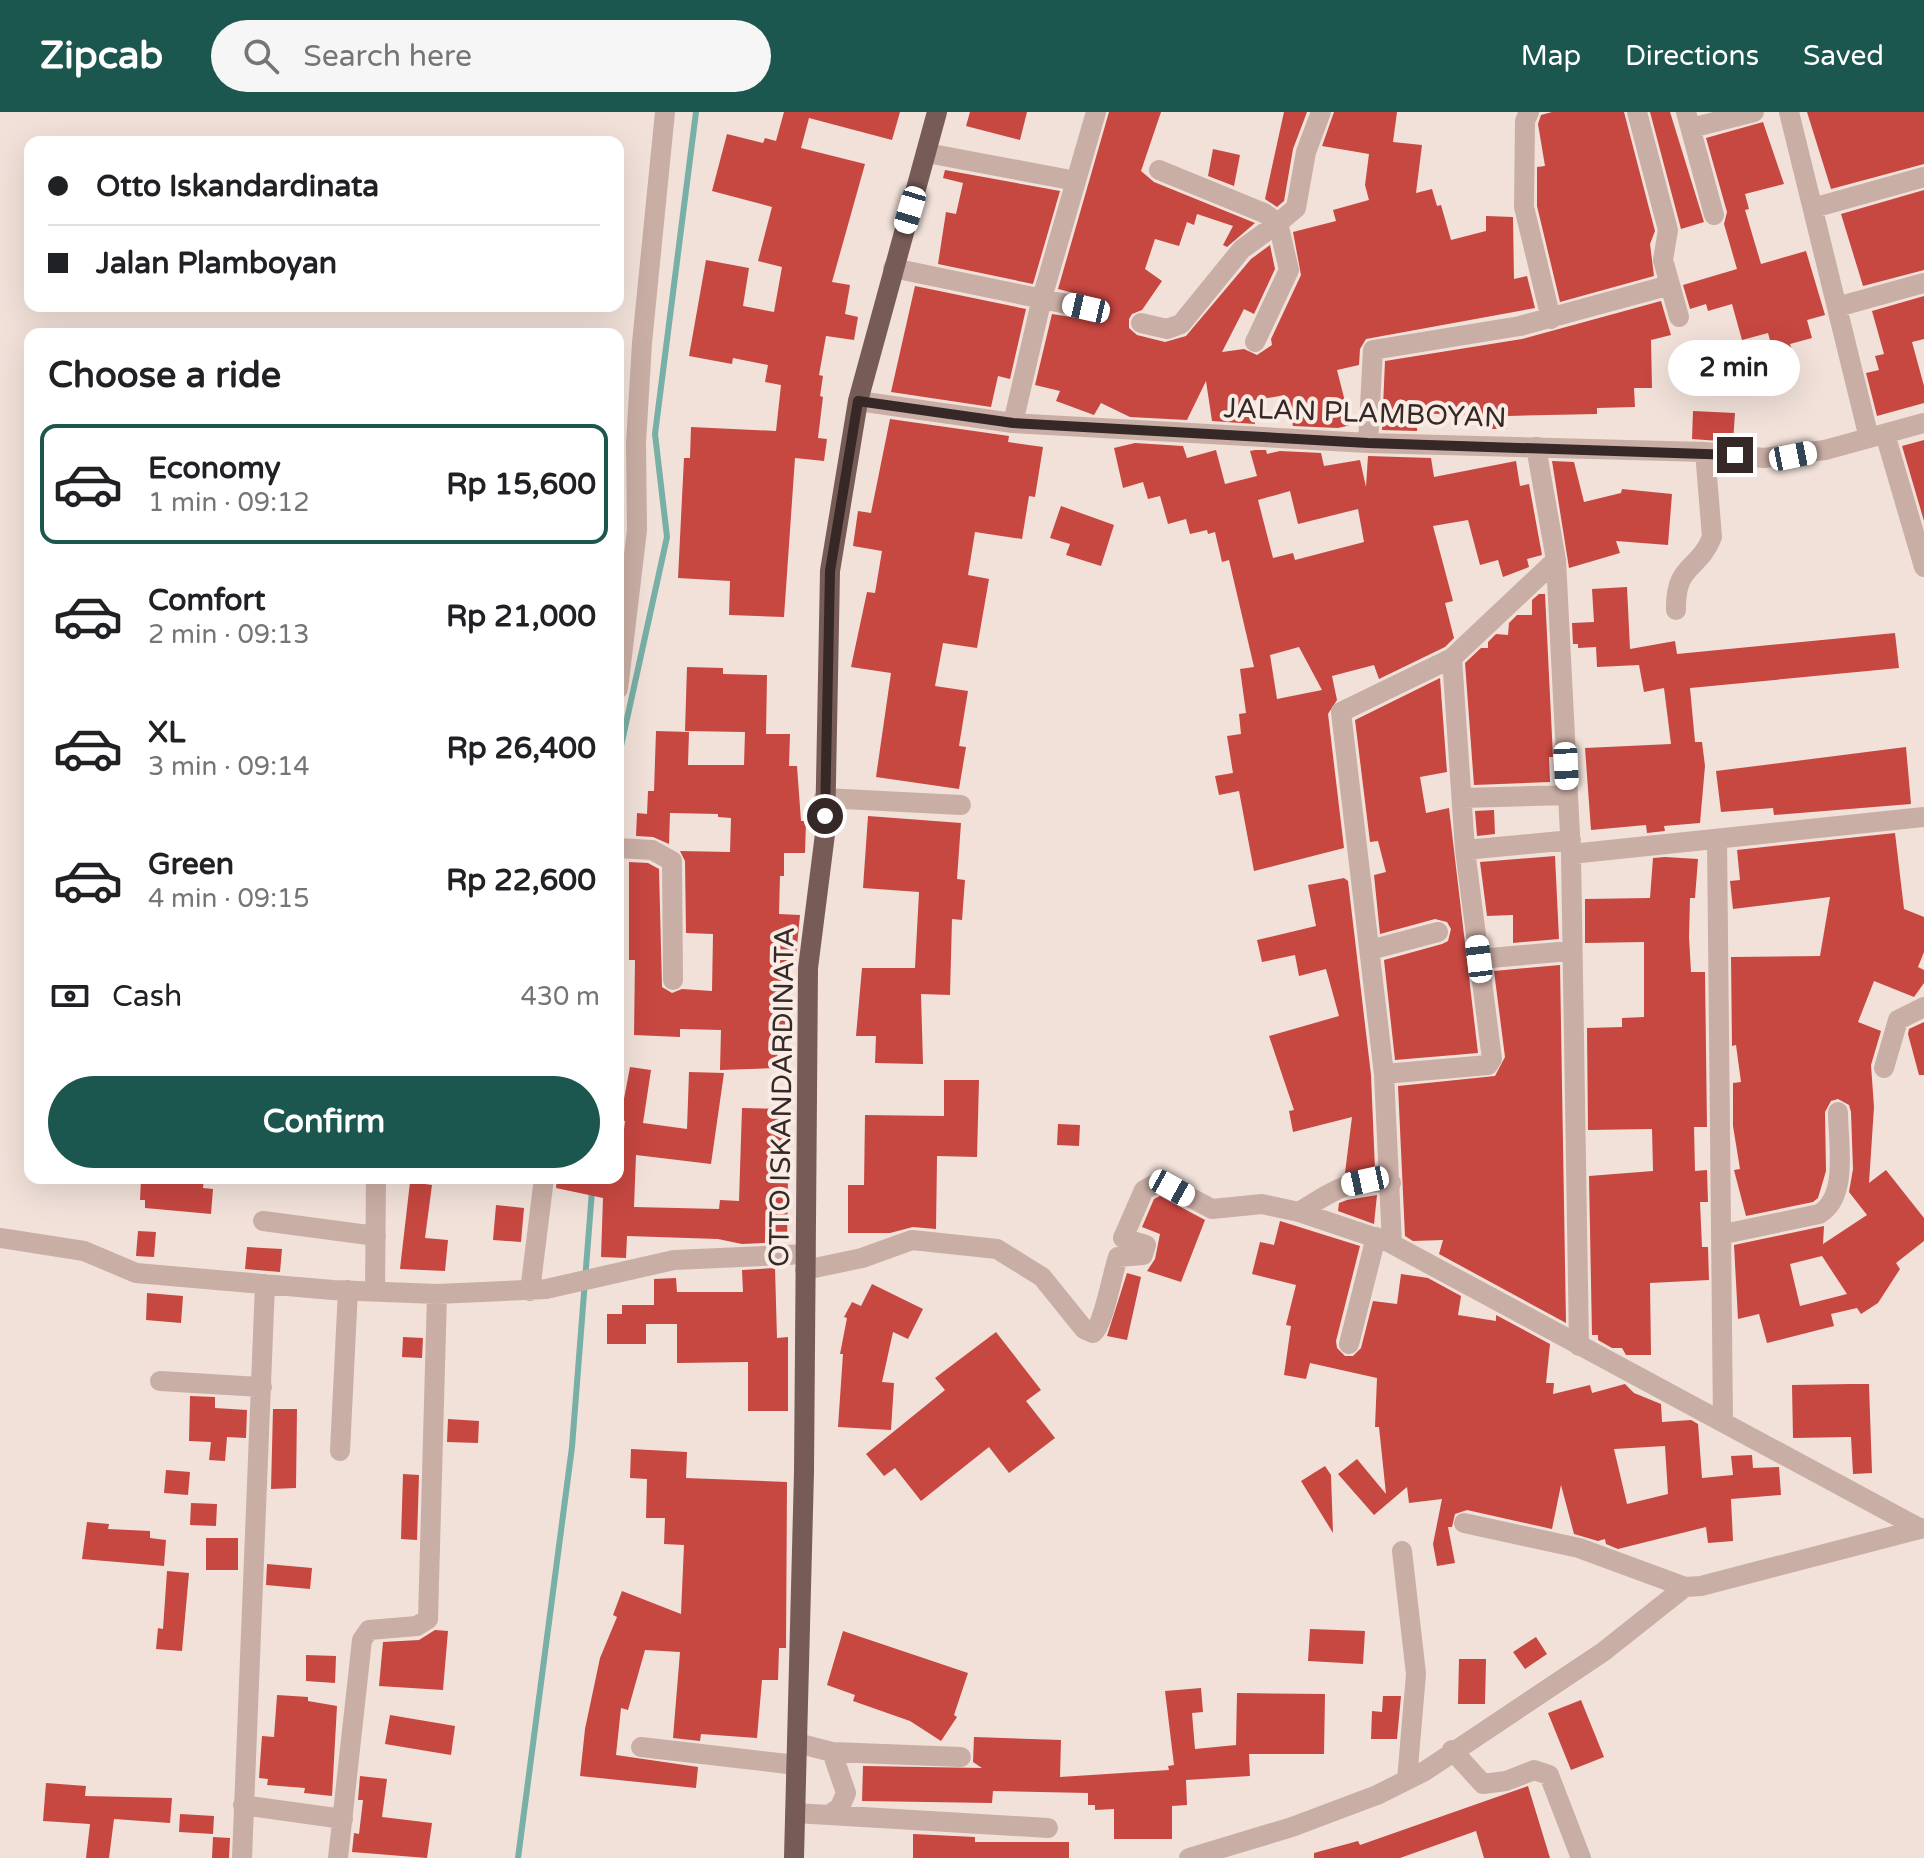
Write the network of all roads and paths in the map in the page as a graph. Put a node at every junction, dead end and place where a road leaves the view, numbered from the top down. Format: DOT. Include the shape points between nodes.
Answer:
graph roads {
  1 [pos="665,112"];
  2 [pos="937,112"];
  3 [pos="1096,112"];
  4 [pos="1321,112"];
  5 [pos="1529,112"];
  6 [pos="1637,112"];
  7 [pos="1754,112"];
  8 [pos="1789,112"];
  9 [pos="1689,120"];
  10 [pos="927,153"];
  11 [pos="1159,170"];
  12 [pos="1924,177"];
  13 [pos="1076,181"];
  14 [pos="1813,208"];
  15 [pos="1714,215"];
  16 [pos="1278,223"];
  17 [pos="893,268"];
  18 [pos="1924,283"];
  19 [pos="1670,285"];
  20 [pos="1042,298"];
  21 [pos="1837,307"];
  22 [pos="1086,308"];
  23 [pos="1679,317"];
  24 [pos="1551,319"];
  25 [pos="1141,323"];
  26 [pos="1255,342"];
  27 [pos="858,401"];
  28 [pos="1013,423"];
  29 [pos="1924,423"];
  30 [pos="1877,436"];
  31 [pos="1368,443"];
  32 [pos="1536,447"];
  33 [pos="1705,452"];
  34 [pos="1923,558"];
  35 [pos="1556,560"];
  36 [pos="1676,610"];
  37 [pos="624,639"];
  38 [pos="1452,658"];
  39 [pos="1568,795"];
  40 [pos="824,798"];
  41 [pos="1462,798"];
  42 [pos="961,805"];
  43 [pos="1924,817"];
  44 [pos="1717,839"];
  45 [pos="1571,847"];
  46 [pos="624,848"];
  47 [pos="1465,850"];
  48 [pos="1438,932"];
  49 [pos="1370,950"];
  50 [pos="1570,951"];
  51 [pos="1479,959"];
  52 [pos="673,980"];
  53 [pos="1924,1007"];
  54 [pos="1884,1068"];
  55 [pos="1384,1074"];
  56 [pos="1838,1112"];
  57 [pos="1391,1183"];
  58 [pos="376,1184"];
  59 [pos="544,1184"];
  60 [pos="1299,1212"];
  61 [pos="263,1221"];
  62 [pos="1724,1234"];
  63 [pos="376,1236"];
  64 [pos="0,1238"];
  65 [pos="1384,1241"];
  66 [pos="806,1262"];
  67 [pos="265,1284"];
  68 [pos="348,1290"];
  69 [pos="538,1290"];
  70 [pos="375,1292"];
  71 [pos="437,1294"];
  72 [pos="1349,1344"];
  73 [pos="1579,1346"];
  74 [pos="160,1381"];
  75 [pos="262,1387"];
  76 [pos="1723,1422"];
  77 [pos="340,1451"];
  78 [pos="1464,1523"];
  79 [pos="1923,1528"];
  80 [pos="1402,1551"];
  81 [pos="1685,1587"];
  82 [pos="797,1743"];
  83 [pos="641,1747"];
  84 [pos="1452,1750"];
  85 [pos="832,1752"];
  86 [pos="961,1757"];
  87 [pos="796,1765"];
  88 [pos="1407,1780"];
  89 [pos="243,1805"];
  90 [pos="795,1813"];
  91 [pos="829,1815"];
  92 [pos="343,1819"];
  93 [pos="1048,1828"];
  94 [pos="242,1858"];
  95 [pos="338,1858"];
  96 [pos="794,1858"];
  97 [pos="1189,1858"];
  98 [pos="1581,1858"];
  1 -- 37 [label="street" via="642,343 637,530"];
  2 -- 10 [label="main road, OTTO ISKANDARDINATA"];
  3 -- 13 [label="street"];
  4 -- 16 [label="street" via="1306,152 1296,208"];
  5 -- 24 [label="street" via="1524,207"];
  6 -- 19 [label="street" via="1668,230 1662,253"];
  7 -- 9 [label="street"];
  8 -- 14 [label="street"];
  9 -- 15 [label="street"];
  10 -- 13 [label="street"];
  10 -- 17 [label="main road, OTTO ISKANDARDINATA"];
  11 -- 16 [label="street"];
  12 -- 14 [label="street"];
  13 -- 20 [label="street"];
  14 -- 21 [label="street"];
  16 -- 25 [label="street" via="1242,249 1181,324 1167,329"];
  16 -- 26 [label="street" via="1289,270"];
  17 -- 20 [label="street"];
  17 -- 27 [label="main road, OTTO ISKANDARDINATA"];
  18 -- 21 [label="street"];
  19 -- 23 [label="street"];
  19 -- 24 [label="street"];
  20 -- 22 [label="street"];
  20 -- 28 [label="street"];
  21 -- 30 [label="street"];
  24 -- 31 [label="street" via="1373,350"];
  27 -- 28 [label="street, JALAN PLAMBOYAN"];
  27 -- 40 [label="main road, OTTO ISKANDARDINATA" via="830,571"];
  28 -- 31 [label="street, JALAN PLAMBOYAN"];
  29 -- 30 [label="street, JALAN PLAMBOYAN"];
  30 -- 33 [label="street, JALAN PLAMBOYAN" via="1793,456"];
  30 -- 34 [label="street"];
  31 -- 32 [label="street, JALAN PLAMBOYAN"];
  32 -- 33 [label="street, JALAN PLAMBOYAN"];
  32 -- 35 [label="street"];
  33 -- 36 [label="street" via="1712,537 1678,582"];
  35 -- 38 [label="street"];
  35 -- 39 [label="street"];
  38 -- 41 [label="street"];
  38 -- 49 [label="street" via="1341,712"];
  39 -- 41 [label="street"];
  39 -- 45 [label="street"];
  40 -- 42 [label="street"];
  40 -- 66 [label="main road, OTTO ISKANDARDINATA" via="825,834 808,968"];
  41 -- 47 [label="street"];
  43 -- 44 [label="street"];
  44 -- 45 [label="street"];
  44 -- 62 [label="street"];
  45 -- 47 [label="street"];
  45 -- 50 [label="street"];
  46 -- 52 [label="street" via="652,850 672,861"];
  47 -- 51 [label="street"];
  48 -- 49 [label="street"];
  49 -- 55 [label="street"];
  50 -- 51 [label="street"];
  50 -- 73 [label="street"];
  51 -- 55 [label="street" via="1492,1064"];
  53 -- 54 [label="street" via="1898,1020"];
  55 -- 57 [label="street"];
  56 -- 62 [label="street" via="1837,1190 1829,1209"];
  57 -- 60 [label="street" via="1342,1185"];
  57 -- 65 [label="street"];
  58 -- 63 [label="street"];
  59 -- 69 [label="street"];
  60 -- 65 [label="street"];
  60 -- 66 [label="street" via="1262,1204 1212,1209 1163,1183 1144,1190 1123,1238 1146,1245 1143,1255 1118,1257 1105,1310 1093,1333 1042,1277 997,1249 912,1240 862,1258"];
  61 -- 63 [label="street"];
  62 -- 76 [label="street"];
  63 -- 70 [label="street"];
  64 -- 67 [label="street" via="84,1251 136,1273"];
  65 -- 72 [label="street"];
  65 -- 73 [label="street"];
  66 -- 69 [label="street" via="674,1260"];
  66 -- 82 [label="main road, OTTO ISKANDARDINATA"];
  67 -- 68 [label="street"];
  67 -- 75 [label="street"];
  68 -- 70 [label="street"];
  68 -- 77 [label="street"];
  69 -- 71 [label="street"];
  70 -- 71 [label="street"];
  71 -- 92 [label="street" via="428,1619 417,1626 369,1630 362,1640"];
  73 -- 76 [label="street"];
  74 -- 75 [label="street"];
  75 -- 89 [label="street"];
  76 -- 79 [label="street"];
  78 -- 81 [label="street" via="1579,1548"];
  79 -- 81 [label="street"];
  80 -- 88 [label="street" via="1416,1674"];
  81 -- 84 [label="street" via="1575,1670"];
  82 -- 85 [label="street"];
  82 -- 87 [label="main road, OTTO ISKANDARDINATA"];
  83 -- 87 [label="street"];
  84 -- 88 [label="street"];
  84 -- 98 [label="street" via="1483,1784 1534,1770 1549,1775"];
  85 -- 86 [label="street"];
  85 -- 91 [label="street" via="846,1793"];
  87 -- 90 [label="main road, OTTO ISKANDARDINATA"];
  88 -- 97 [label="street" via="1292,1827"];
  89 -- 92 [label="street"];
  89 -- 94 [label="street"];
  90 -- 91 [label="street"];
  90 -- 96 [label="main road, OTTO ISKANDARDINATA"];
  91 -- 93 [label="street"];
  92 -- 95 [label="street"];
}
